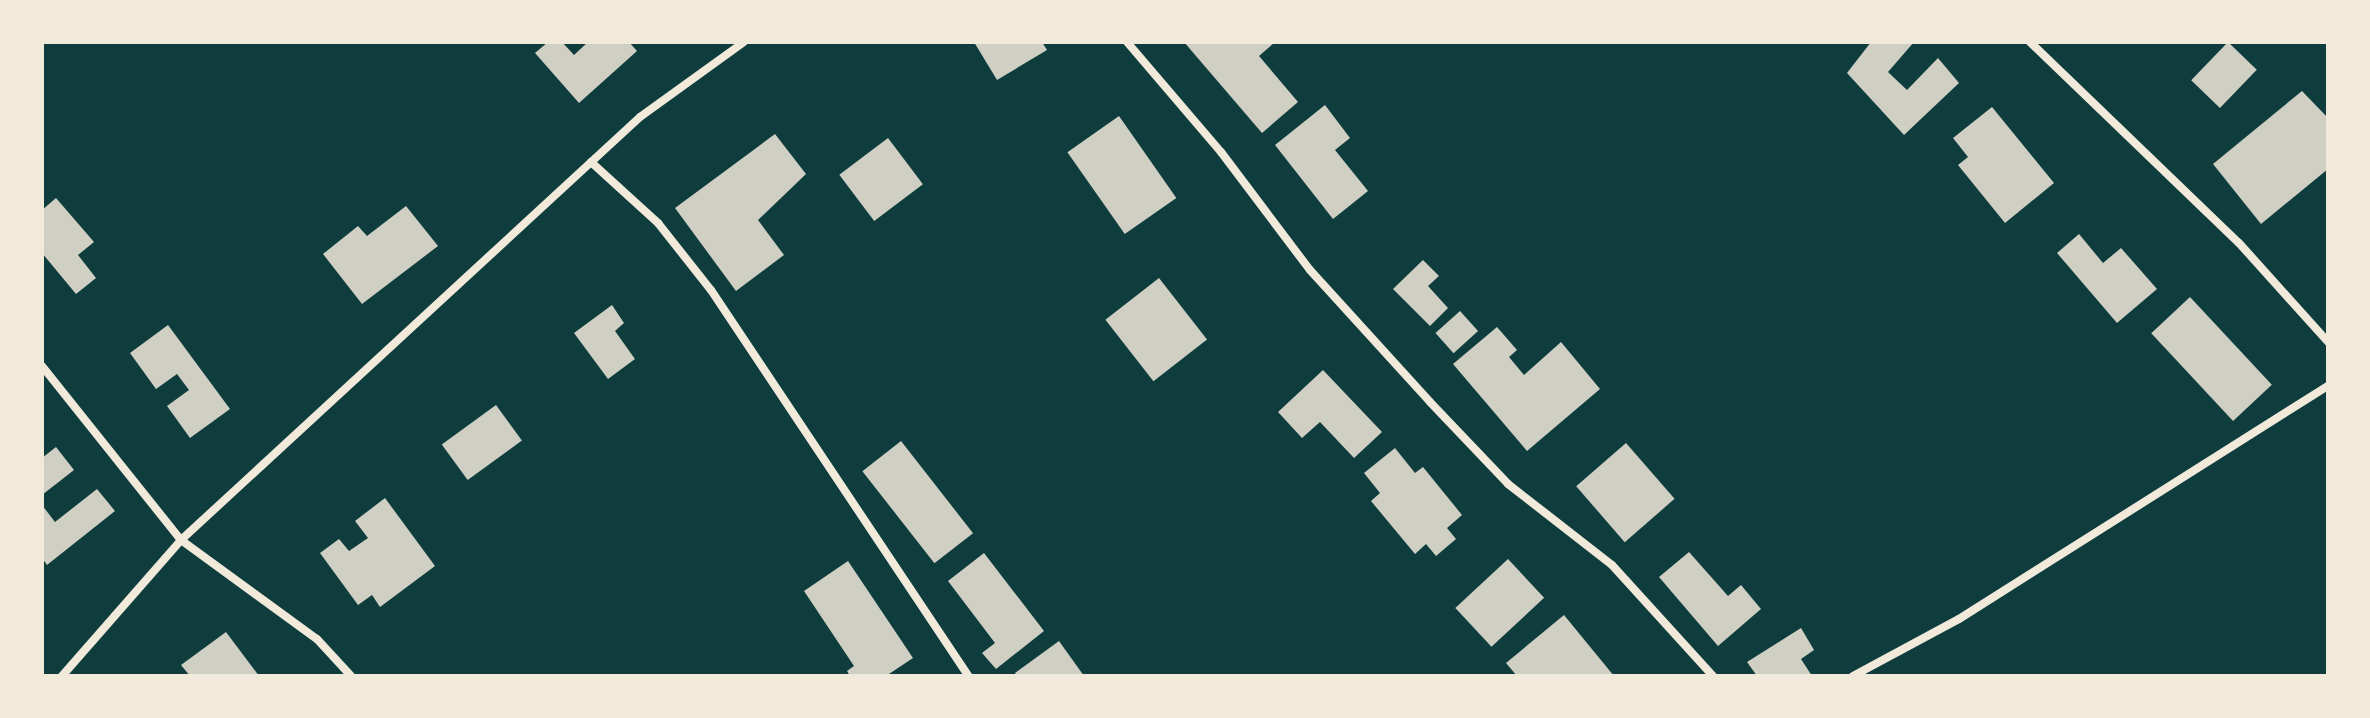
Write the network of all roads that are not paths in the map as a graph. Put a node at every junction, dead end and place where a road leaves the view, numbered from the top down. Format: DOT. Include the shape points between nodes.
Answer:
graph roads {
  1 [pos="744,42"];
  2 [pos="1127,42"];
  3 [pos="2030,42"];
  4 [pos="591,162"];
  5 [pos="2328,342"];
  6 [pos="42,366"];
  7 [pos="2328,386"];
  8 [pos="181,540"];
  9 [pos="62,676"];
  10 [pos="351,676"];
  11 [pos="968,676"];
  12 [pos="1713,676"];
  13 [pos="1853,676"];
  1 -- 4 [label="street" via="640,117"];
  2 -- 12 [label="street" via="1221,152 1310,270 1430,402 1508,484 1577,534 1635,586"];
  3 -- 5 [label="street" via="2239,243"];
  4 -- 8 [label="street"];
  4 -- 11 [label="street" via="658,223 728,314"];
  6 -- 8 [label="street"];
  7 -- 13 [label="street" via="1959,619"];
  8 -- 9 [label="street"];
  8 -- 10 [label="street" via="317,639"];
}
